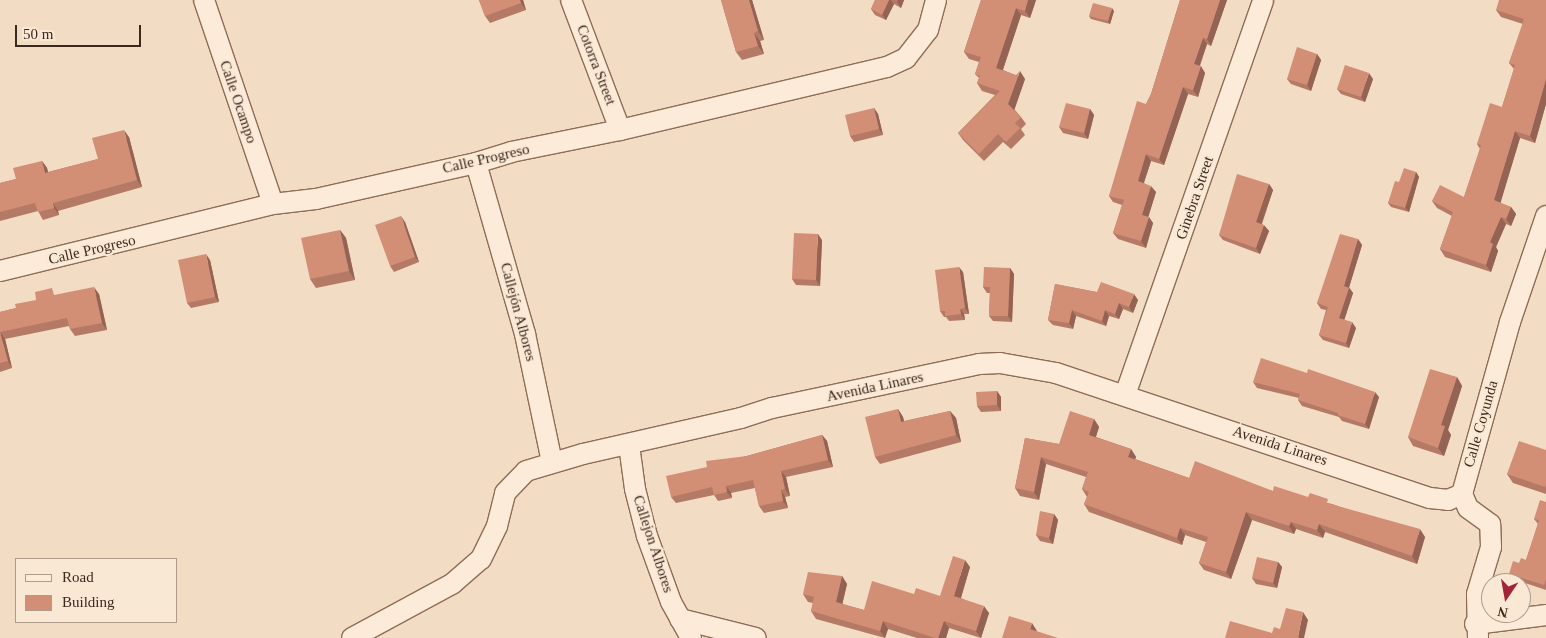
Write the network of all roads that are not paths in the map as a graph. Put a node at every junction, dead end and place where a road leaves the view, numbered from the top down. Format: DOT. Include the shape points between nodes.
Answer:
graph roads {
  1 [pos="204,0"];
  2 [pos="571,0"];
  3 [pos="936,0"];
  4 [pos="1263,0"];
  5 [pos="620,130"];
  6 [pos="476,163"];
  7 [pos="273,204"];
  8 [pos="1546,216"];
  9 [pos="0,271"];
  10 [pos="1125,395"];
  11 [pos="629,445"];
  12 [pos="552,462"];
  13 [pos="1462,494"];
  14 [pos="1546,615"];
  15 [pos="680,618"];
  16 [pos="1477,631"];
  17 [pos="352,638"];
  18 [pos="692,638"];
  19 [pos="756,638"];
  1 -- 7 [label="street, Calle Ocampo"];
  2 -- 5 [label="street, Cotorra Street"];
  3 -- 5 [label="street, Calle Progreso" via="928,30 906,58 887,67"];
  4 -- 10 [label="street, Ginebra Street"];
  5 -- 6 [label="street, Calle Progreso" via="511,152"];
  6 -- 7 [label="street, Calle Progreso" via="316,199"];
  6 -- 12 [label="street, Callejón Albores" via="525,334"];
  7 -- 9 [label="street, Calle Progreso"];
  8 -- 13 [label="street, Calle Coyunda" via="1510,322"];
  10 -- 11 [label="street, Avenida Linares" via="1032,367 979,364 772,408"];
  10 -- 13 [label="street, Avenida Linares" via="1430,498 1448,500"];
  11 -- 12 [label="street, Avenida Linares"];
  11 -- 15 [label="street, Callejon Albores" via="635,489 648,536"];
  12 -- 17 [label="street, Avenida Linares" via="526,471 505,492 497,526 481,559 452,584"];
  13 -- 16 [label="street" via="1468,508 1490,524 1491,547 1477,594"];
  14 -- 16 [label="street"];
  15 -- 18 [label="street, Callejon Albores"];
  15 -- 19 [label="street"];
}
